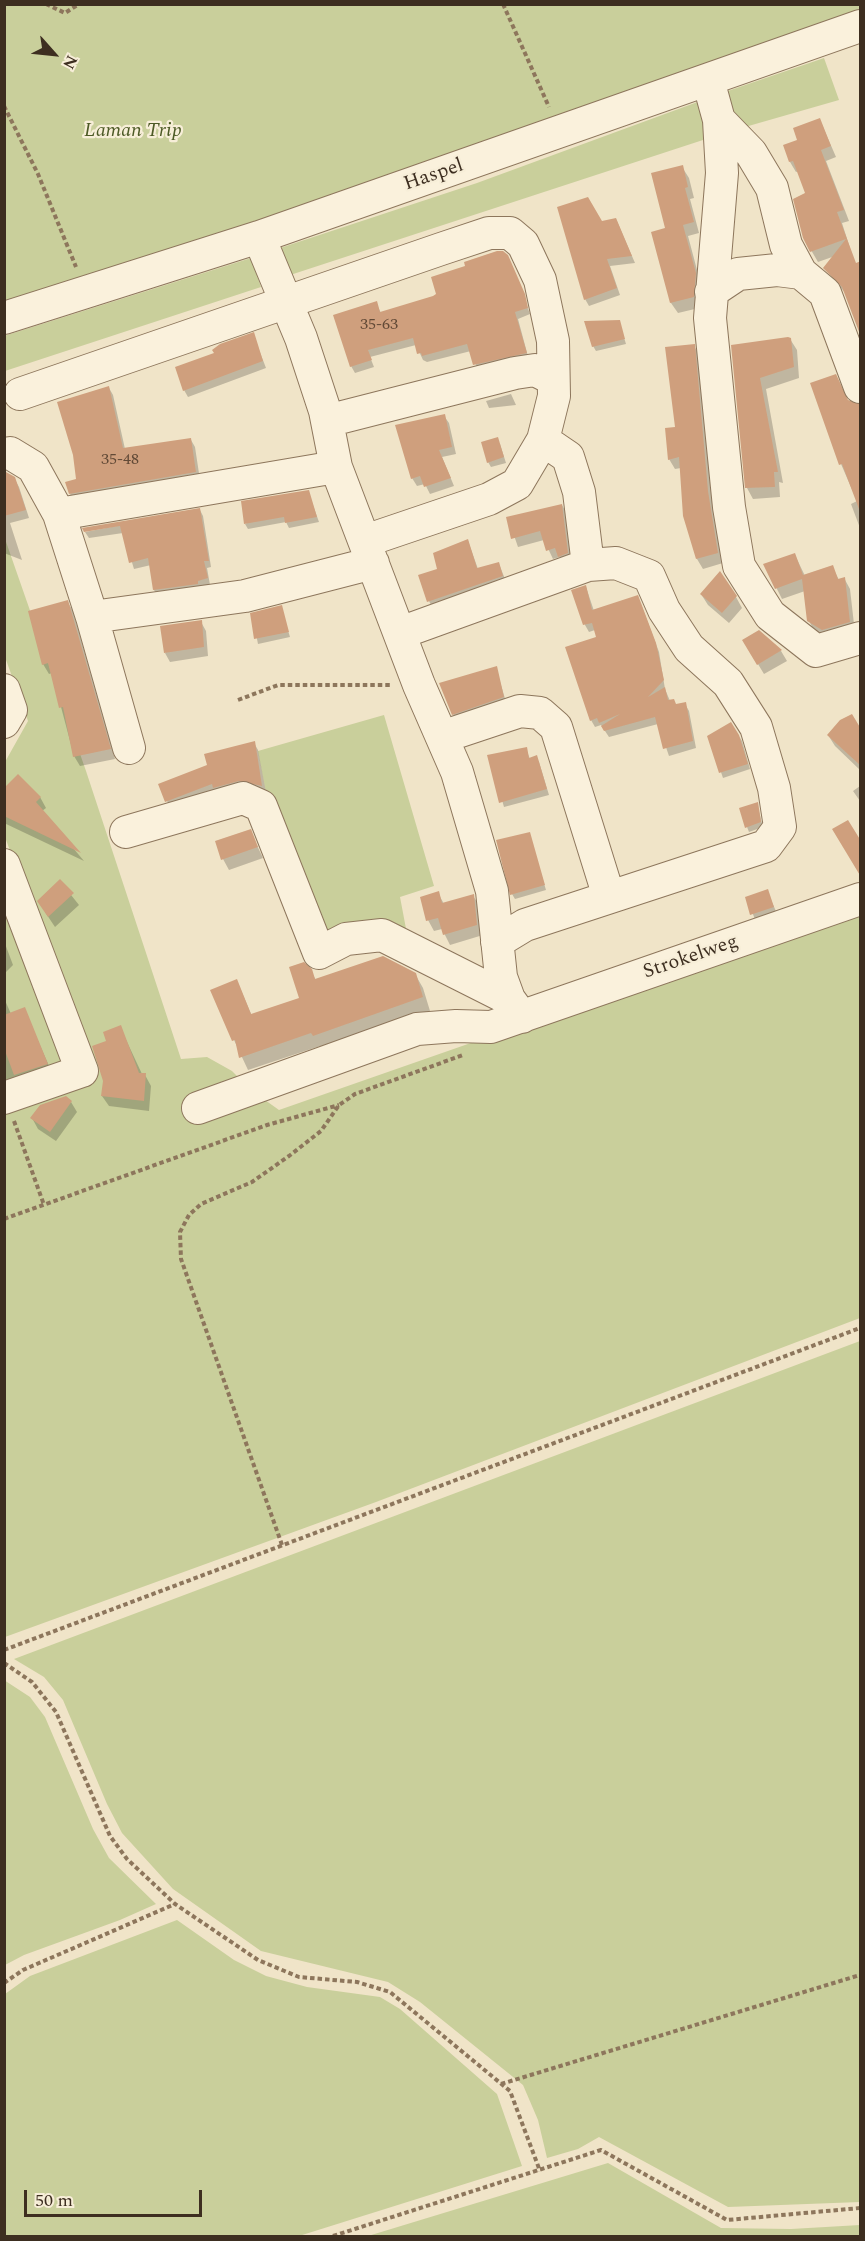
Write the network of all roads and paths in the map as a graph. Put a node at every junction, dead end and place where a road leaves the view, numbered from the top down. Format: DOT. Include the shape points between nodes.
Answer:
graph roads {
  1 [pos="46,4"];
  2 [pos="79,4"];
  3 [pos="503,4"];
  4 [pos="861,26"];
  5 [pos="708,80"];
  6 [pos="4,106"];
  7 [pos="719,120"];
  8 [pos="558,132"];
  9 [pos="260,237"];
  10 [pos="801,273"];
  11 [pos="86,291"];
  12 [pos="711,292"];
  13 [pos="285,302"];
  14 [pos="4,318"];
  15 [pos="554,379"];
  16 [pos="861,387"];
  17 [pos="20,394"];
  18 [pos="327,421"];
  19 [pos="543,440"];
  20 [pos="10,453"];
  21 [pos="336,467"];
  22 [pos="59,514"];
  23 [pos="369,552"];
  24 [pos="588,565"];
  25 [pos="92,617"];
  26 [pos="400,633"];
  27 [pos="861,638"];
  28 [pos="419,685"];
  29 [pos="4,690"];
  30 [pos="238,700"];
  31 [pos="4,722"];
  32 [pos="442,737"];
  33 [pos="129,748"];
  34 [pos="126,832"];
  35 [pos="4,865"];
  36 [pos="609,897"];
  37 [pos="861,899"];
  38 [pos="496,942"];
  39 [pos="516,1008"];
  40 [pos="474,1051"];
  41 [pos="5,1098"];
  42 [pos="339,1105"];
  43 [pos="198,1108"];
  44 [pos="45,1205"];
  45 [pos="4,1219"];
  46 [pos="861,1328"];
  47 [pos="282,1545"];
  48 [pos="4,1650"];
  49 [pos="4,1663"];
  50 [pos="175,1904"];
  51 [pos="861,1975"];
  52 [pos="4,1983"];
  53 [pos="501,2084"];
  54 [pos="540,2171"];
  55 [pos="861,2208"];
  56 [pos="333,2236"];
  1 -- 2 [label="path" via="64,13"];
  3 -- 8 [label="path"];
  4 -- 5 [label="street, Haspel"];
  5 -- 7 [label="street"];
  5 -- 8 [label="street, Haspel"];
  6 -- 11 [label="path" via="38,174"];
  7 -- 10 [label="street" via="751,153 772,188 786,245"];
  7 -- 12 [label="street" via="722,173"];
  8 -- 9 [label="street, Haspel"];
  9 -- 11 [label="street, Haspel"];
  9 -- 13 [label="street"];
  10 -- 12 [label="street" via="777,270 738,274"];
  10 -- 16 [label="street" via="825,293"];
  11 -- 14 [label="street, Haspel"];
  12 -- 27 [label="street" via="710,318 729,507 739,566 770,615 816,651"];
  13 -- 15 [label="street" via="489,233 510,233 523,244 540,280 553,340"];
  13 -- 17 [label="street"];
  13 -- 18 [label="street" via="301,338"];
  15 -- 18 [label="street" via="536,370 515,373"];
  15 -- 19 [label="street" via="554,396"];
  18 -- 21 [label="street"];
  19 -- 23 [label="street" via="517,484"];
  19 -- 24 [label="street" via="568,457 579,492"];
  20 -- 22 [label="street" via="33,466"];
  21 -- 22 [label="street"];
  21 -- 23 [label="street"];
  22 -- 25 [label="street"];
  23 -- 25 [label="street" via="245,596"];
  23 -- 26 [label="street"];
  24 -- 26 [label="street"];
  24 -- 36 [label="street" via="616,563 649,576 664,610 688,648 728,683 756,727 774,788 780,827 766,846"];
  25 -- 33 [label="street"];
  26 -- 28 [label="street"];
  28 -- 30 [label="path" via="278,685"];
  28 -- 32 [label="street"];
  29 -- 31 [label="street" via="11,710"];
  32 -- 36 [label="street" via="520,711 540,713 556,727"];
  32 -- 38 [label="street" via="457,772 492,891"];
  34 -- 39 [label="street" via="243,798 261,806 319,953 346,939 382,935"];
  35 -- 41 [label="street" via="82,1071"];
  36 -- 38 [label="street" via="525,925"];
  37 -- 39 [label="street, Strokelweg"];
  38 -- 39 [label="street" via="501,977"];
  39 -- 43 [label="street, Strokelweg" via="491,1027 417,1029"];
  40 -- 42 [label="path" via="382,1083"];
  41 -- 44 [label="path"];
  42 -- 44 [label="path" via="267,1125"];
  42 -- 47 [label="path" via="321,1131 252,1182 201,1204 180,1232 181,1259"];
  44 -- 45 [label="path"];
  46 -- 47 [label="path"];
  47 -- 48 [label="path"];
  49 -- 50 [label="path" via="32,1682 56,1712 110,1836 127,1859"];
  50 -- 52 [label="path" via="23,1970"];
  50 -- 53 [label="path" via="258,1960 298,1977 357,1982 390,1992"];
  51 -- 53 [label="path"];
  53 -- 54 [label="path" via="510,2091"];
  54 -- 55 [label="path" via="601,2150 727,2220"];
  54 -- 56 [label="path"];
}
